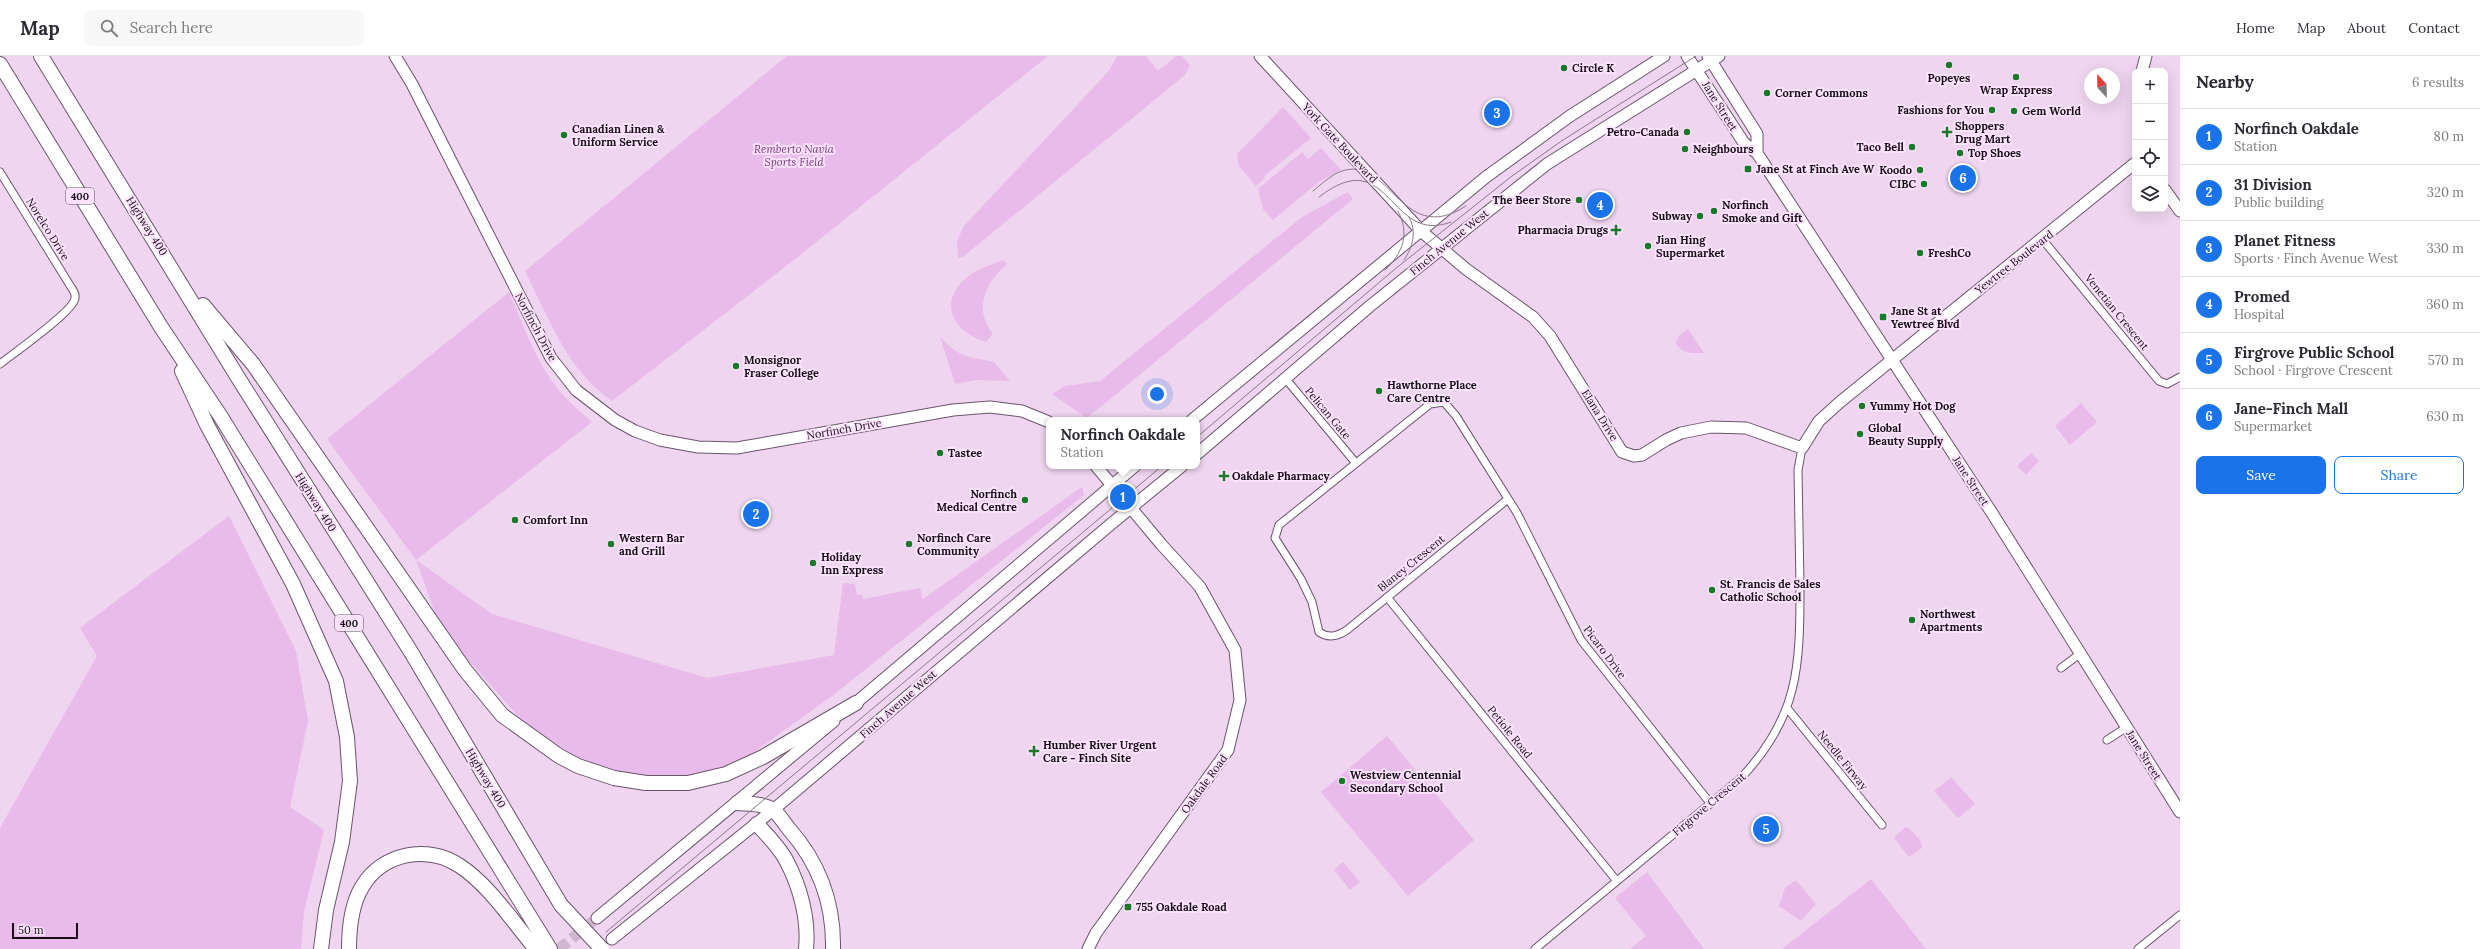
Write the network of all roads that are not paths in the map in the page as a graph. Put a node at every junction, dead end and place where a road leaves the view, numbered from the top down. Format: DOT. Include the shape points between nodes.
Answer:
graph roads {
  1 [pos="42,56"];
  2 [pos="395,56"];
  3 [pos="1260,56"];
  4 [pos="1664,56"];
  5 [pos="1687,56"];
  6 [pos="2146,56"];
  7 [pos="1713,58"];
  8 [pos="0,64"];
  9 [pos="2143,68"];
  10 [pos="1696,70"];
  11 [pos="1757,153"];
  12 [pos="2132,166"];
  13 [pos="0,172"];
  14 [pos="2168,194"];
  15 [pos="2180,211"];
  16 [pos="1421,231"];
  17 [pos="2043,240"];
  18 [pos="1441,249"];
  19 [pos="176,273"];
  20 [pos="161,327"];
  21 [pos="1892,360"];
  22 [pos="0,364"];
  23 [pos="2180,377"];
  24 [pos="1284,378"];
  25 [pos="1196,417"];
  26 [pos="1046,421"];
  27 [pos="1802,448"];
  28 [pos="1200,451"];
  29 [pos="1355,462"];
  30 [pos="1099,469"];
  31 [pos="1131,469"];
  32 [pos="1178,469"];
  33 [pos="1112,485"];
  34 [pos="1508,498"];
  35 [pos="1131,508"];
  36 [pos="1387,597"];
  37 [pos="2081,653"];
  38 [pos="2061,668"];
  39 [pos="856,703"];
  40 [pos="1787,708"];
  41 [pos="2127,727"];
  42 [pos="2106,740"];
  43 [pos="737,803"];
  44 [pos="1710,803"];
  45 [pos="773,810"];
  46 [pos="2180,812"];
  47 [pos="757,824"];
  48 [pos="1882,825"];
  49 [pos="1616,880"];
  50 [pos="562,905"];
  51 [pos="2180,915"];
  52 [pos="597,918"];
  53 [pos="612,939"];
  54 [pos="321,949"];
  55 [pos="349,949"];
  56 [pos="536,949"];
  57 [pos="550,949"];
  58 [pos="590,949"];
  59 [pos="602,949"];
  60 [pos="806,949"];
  61 [pos="833,949"];
  62 [pos="1088,949"];
  63 [pos="1535,949"];
  64 [pos="2138,949"];
  1 -- 19 [label="highway, Highway 400"];
  2 -- 26 [label="main road, Norfinch Drive" via="416,90 551,358 576,390 615,420 660,440 716,448 737,448 953,410 990,407 1022,412"];
  3 -- 16 [label="main road, York Gate Boulevard"];
  4 -- 16 [label="main road" via="1543,135 1486,177"];
  5 -- 10 [label="main road, Jane Street"];
  6 -- 9 [label="main road"];
  7 -- 10 [label="main road, Finch Avenue West"];
  7 -- 11 [label="main road, Jane Street" via="1757,134"];
  8 -- 20 [label="highway, 400"];
  10 -- 11 [label="main road, Jane Street" via="1744,143"];
  10 -- 18 [label="main road, Finch Avenue West" via="1547,164"];
  11 -- 21 [label="main road, Jane Street"];
  12 -- 17 [label="main road, Yewtree Boulevard"];
  13 -- 22 [label="street, Norelco Drive" via="71,287 75,298 74,303 57,319"];
  14 -- 15 [label="main road"];
  16 -- 18 [label="main road, York Gate Boulevard"];
  16 -- 25 [label="main road"];
  17 -- 21 [label="main road, Yewtree Boulevard"];
  17 -- 23 [label="street, Venetian Crescent" via="2159,381 2167,384"];
  18 -- 24 [label="main road, Finch Avenue West"];
  18 -- 27 [label="main road, Elana Drive" via="1533,317 1550,336 1622,452 1627,455 1642,455 1676,435 1711,427 1746,428"];
  19 -- 39 [label="highway" via="253,364 465,670 502,715 559,756 578,766 614,778 646,783 688,783 726,774 746,766"];
  19 -- 50 [label="highway, Highway 400" via="411,652"];
  20 -- 54 [label="highway" via="207,425 293,584 336,681 347,737 350,781 342,842 326,910"];
  20 -- 57 [label="highway, 400" via="222,417"];
  21 -- 27 [label="main road, Firgrove Crescent" via="1829,411"];
  21 -- 37 [label="main road, Jane Street"];
  24 -- 28 [label="main road, Finch Avenue West"];
  24 -- 29 [label="street, Pelican Gate"];
  27 -- 40 [label="street, Firgrove Crescent" via="1798,470 1799,657"];
  29 -- 34 [label="street, Blaney Crescent" via="1430,404 1444,402 1456,416"];
  29 -- 36 [label="street, Blaney Crescent" via="1279,525 1275,538 1302,579 1312,602 1319,632 1325,636 1340,635"];
  30 -- 33 [label="main road"];
  31 -- 33 [label="main road"];
  32 -- 35 [label="main road, Finch Avenue West"];
  33 -- 35 [label="main road, Oakdale Road"];
  33 -- 39 [label="main road"];
  34 -- 36 [label="street, Blaney Crescent"];
  34 -- 44 [label="street, Picaro Drive" via="1581,640"];
  35 -- 45 [label="main road, Finch Avenue West"];
  35 -- 62 [label="main road, Oakdale Road" via="1200,587 1235,650 1240,700 1228,750 1096,933"];
  36 -- 49 [label="street, Petiole Road"];
  37 -- 38 [label="street"];
  37 -- 41 [label="main road, Jane Street"];
  39 -- 43 [label="main road"];
  40 -- 44 [label="street, Firgrove Crescent" via="1778,730 1759,758 1740,779"];
  40 -- 48 [label="street, Needle Firway"];
  41 -- 42 [label="street"];
  41 -- 46 [label="main road, Jane Street"];
  43 -- 45 [label="highway" via="760,804"];
  43 -- 52 [label="main road"];
  44 -- 49 [label="street, Firgrove Crescent"];
  45 -- 47 [label="main road, Finch Avenue West"];
  45 -- 61 [label="highway" via="804,846 817,869 830,913"];
  47 -- 53 [label="main road, Finch Avenue West"];
  47 -- 60 [label="highway" via="786,858 798,884 804,915"];
  49 -- 63 [label="street, Firgrove Crescent"];
  50 -- 58 [label="highway, Highway 400, bridge"];
  50 -- 59 [label="highway, bridge"];
  51 -- 64 [label="street"];
  55 -- 56 [label="highway" via="352,915 361,888 381,866 406,854 434,855 459,865 485,888"];
}
